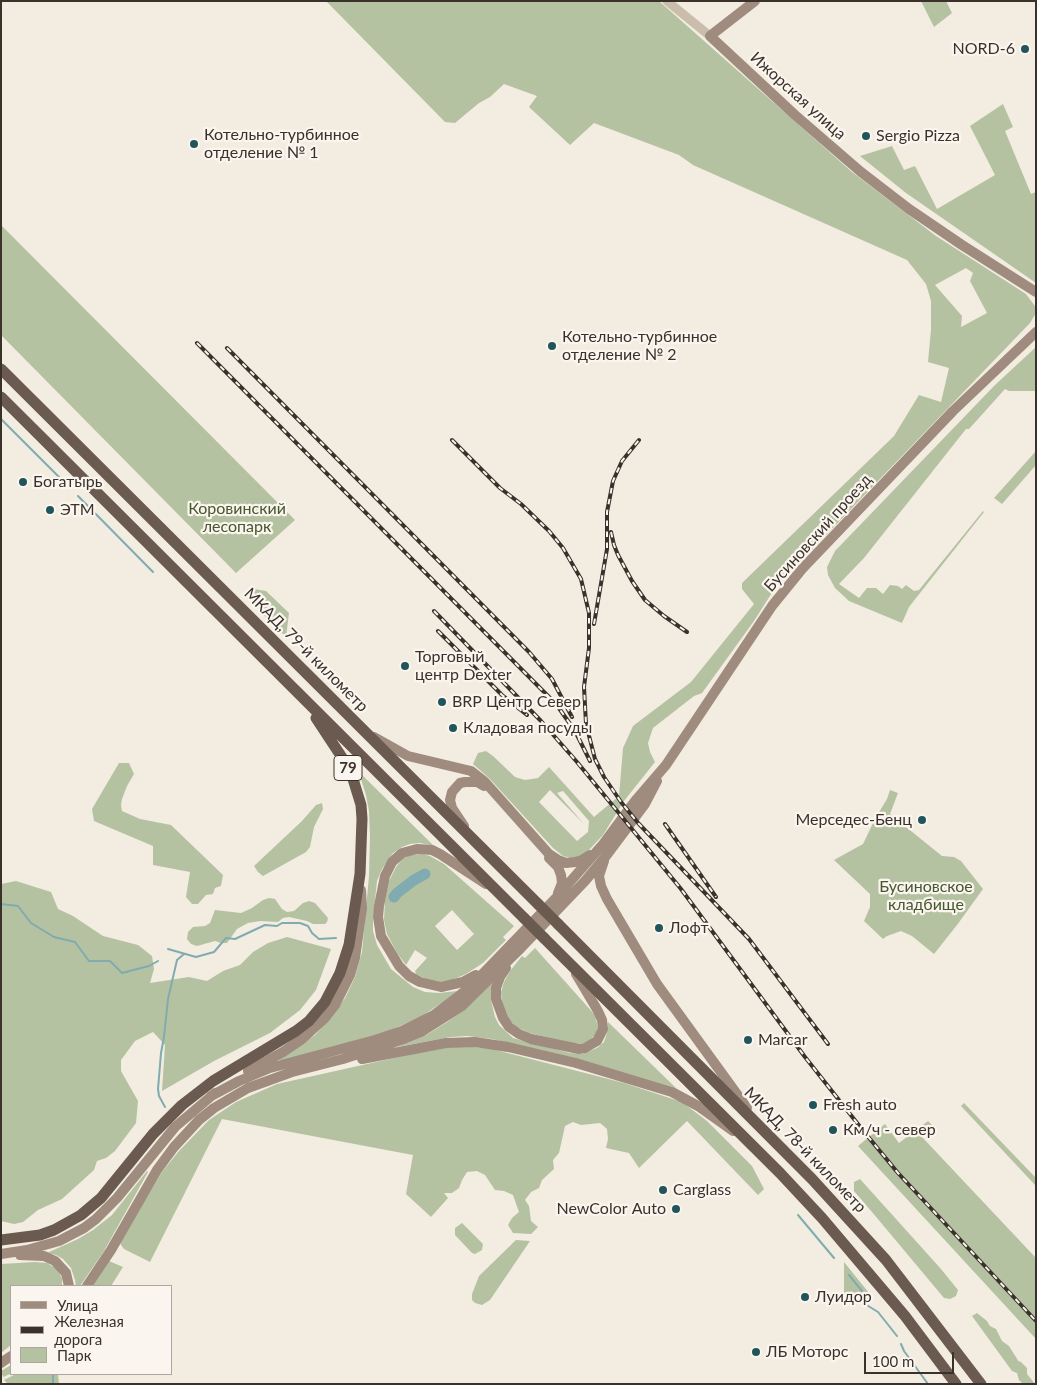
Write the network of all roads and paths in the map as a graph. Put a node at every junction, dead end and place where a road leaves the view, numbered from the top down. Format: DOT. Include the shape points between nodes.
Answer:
graph roads {
  1 [pos="667,1"];
  2 [pos="755,1"];
  3 [pos="710,36"];
  4 [pos="1031,290"];
  5 [pos="1036,301"];
  6 [pos="1036,325"];
  7 [pos="1036,332"];
  8 [pos="1021,346"];
  9 [pos="1,369"];
  10 [pos="1,397"];
  11 [pos="304,700"];
  12 [pos="367,733"];
  13 [pos="666,765"];
  14 [pos="470,836"];
  15 [pos="604,843"];
  16 [pos="606,856"];
  17 [pos="360,874"];
  18 [pos="498,892"];
  19 [pos="555,899"];
  20 [pos="518,951"];
  21 [pos="588,954"];
  22 [pos="490,966"];
  23 [pos="572,966"];
  24 [pos="321,1065"];
  25 [pos="211,1096"];
  26 [pos="760,1125"];
  27 [pos="749,1142"];
  28 [pos="1,1240"];
  29 [pos="1,1254"];
  30 [pos="69,1285"];
  31 [pos="88,1285"];
  32 [pos="955,1382"];
  33 [pos="981,1384"];
  1 -- 3 [label="street, Ижорская улица"];
  2 -- 3 [label="main road"];
  3 -- 4 [label="main road, Ижорская улица" via="861,172 917,214"];
  4 -- 5 [label="main road"];
  6 -- 8 [label="main road"];
  7 -- 8 [label="main road"];
  8 -- 13 [label="main road, Бусиновский проезд" via="802,569 772,606"];
  9 -- 12 [label="highway, МКАД, 79-й километр"];
  10 -- 11 [label="highway"];
  11 -- 17 [label="highway, 79" via="345,762 357,792 362,819"];
  11 -- 18 [label="highway"];
  12 -- 14 [label="highway, МКАД, 79-й километр"];
  12 -- 15 [label="main road" via="408,756 470,771 558,860 566,863 582,860"];
  13 -- 15 [label="main road" via="634,801"];
  13 -- 16 [label="main road" via="644,804"];
  14 -- 19 [label="main road" via="450,800 460,783 471,781 484,786 558,867 562,883"];
  14 -- 21 [label="highway, МКАД, 79-й километр, bridge"];
  15 -- 19 [label="main road"];
  16 -- 20 [label="main road"];
  16 -- 26 [label="main road" via="600,886 606,899 657,984"];
  17 -- 25 [label="main road" via="362,908 356,958 335,1005 302,1039"];
  17 -- 28 [label="highway" via="349,945 340,973 325,1002 309,1020 182,1104 157,1129 101,1198 81,1215 40,1235"];
  18 -- 22 [label="main road" via="440,854 417,849 402,853 392,862 385,876 379,906 381,936 390,953 409,976 420,982 453,986"];
  18 -- 23 [label="highway, bridge"];
  19 -- 22 [label="main road"];
  20 -- 23 [label="main road" via="496,988 503,1018 519,1034 579,1049 598,1041 603,1028 598,1011"];
  20 -- 24 [label="main road" via="462,1006 421,1032"];
  21 -- 26 [label="highway, МКАД, 78-й километр"];
  22 -- 25 [label="main road" via="450,1004 417,1024 375,1040 270,1068"];
  23 -- 27 [label="highway"];
  24 -- 27 [label="main road" via="446,1042 491,1044 576,1063 672,1092"];
  24 -- 31 [label="main road" via="248,1088 199,1120 157,1170"];
  25 -- 29 [label="main road" via="175,1127 118,1198 96,1219 59,1241"];
  26 -- 33 [label="highway, МКАД, 78-й километр" via="886,1260"];
  27 -- 32 [label="highway" via="867,1270"];
  29 -- 30 [label="main road" via="44,1256 55,1261 66,1272"];
}
